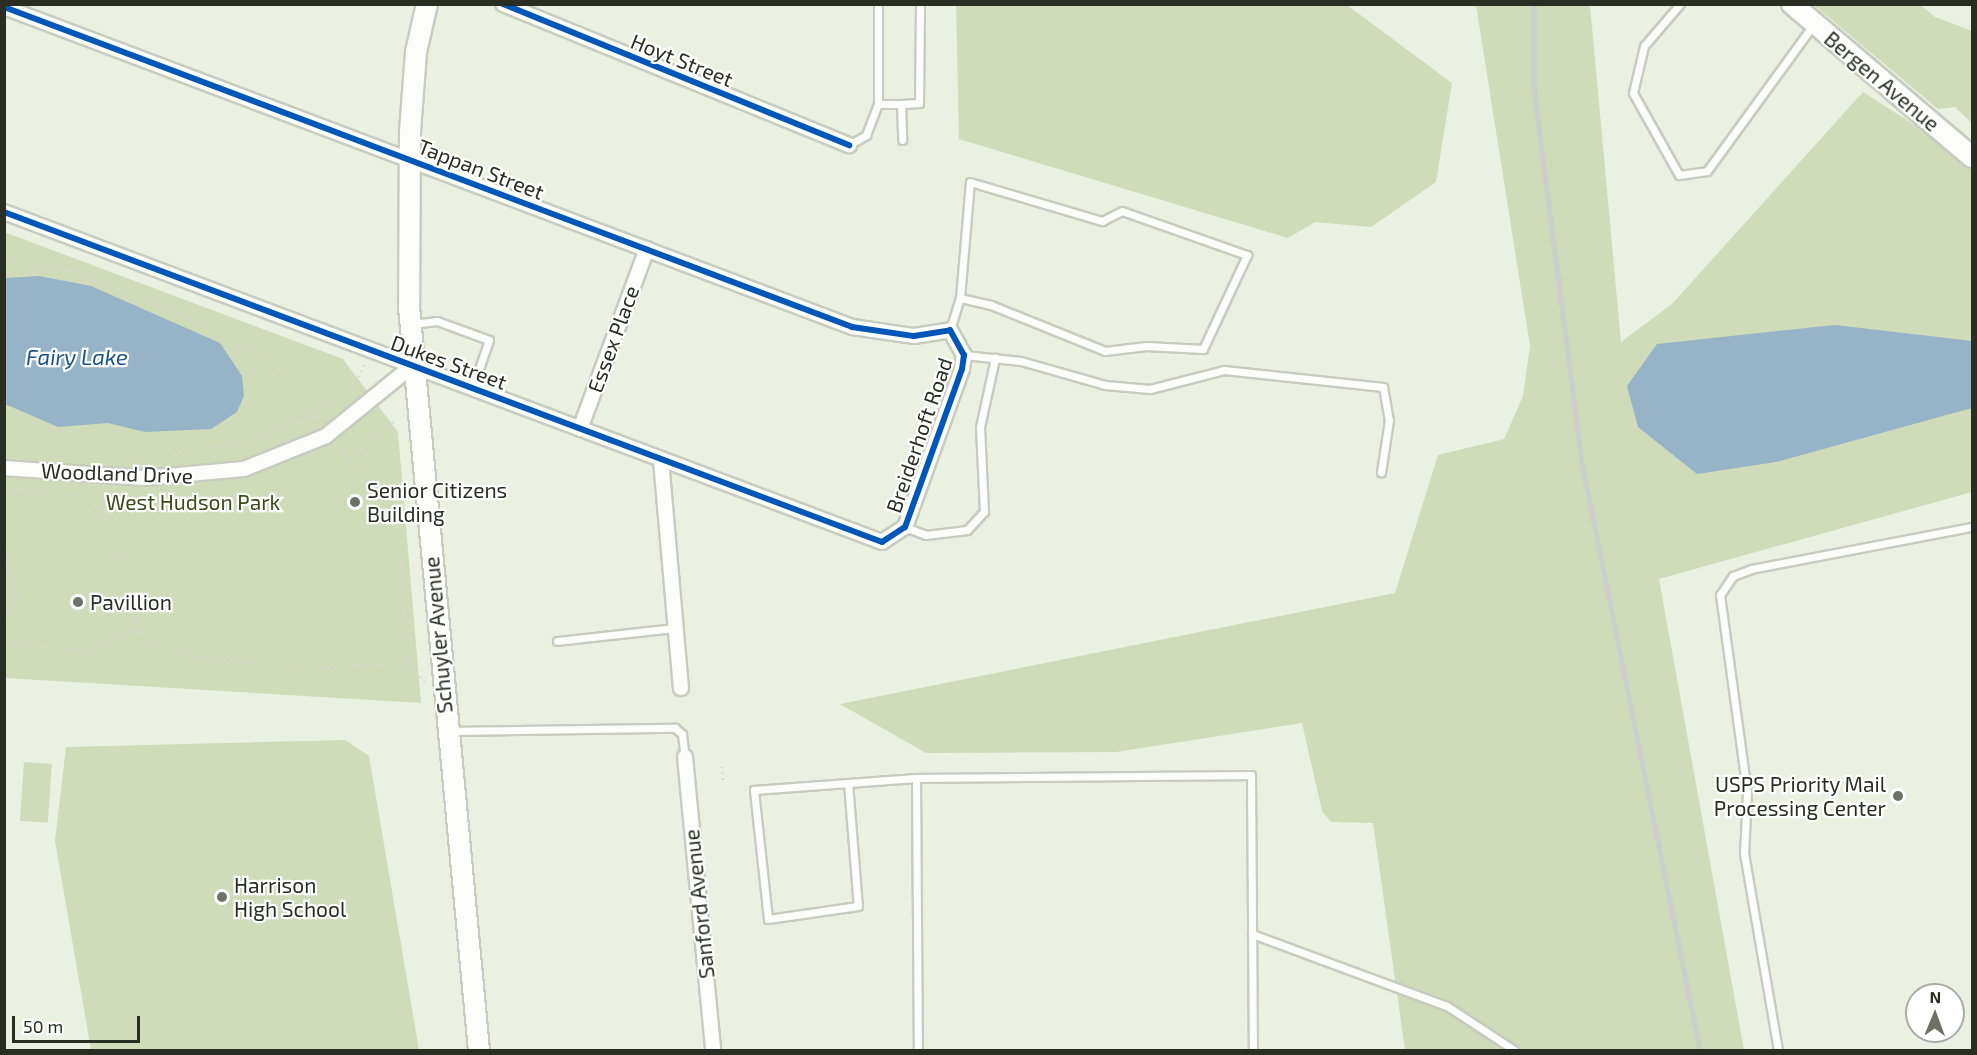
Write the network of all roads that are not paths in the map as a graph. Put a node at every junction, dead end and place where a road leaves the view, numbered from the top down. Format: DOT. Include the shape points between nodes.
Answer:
graph roads {
  1 [pos="427,4"];
  2 [pos="503,4"];
  3 [pos="878,4"];
  4 [pos="920,4"];
  5 [pos="1680,4"];
  6 [pos="1792,4"];
  7 [pos="4,7"];
  8 [pos="1814,23"];
  9 [pos="878,104"];
  10 [pos="901,104"];
  11 [pos="902,140"];
  12 [pos="849,145"];
  13 [pos="1972,157"];
  14 [pos="409,160"];
  15 [pos="4,212"];
  16 [pos="647,249"];
  17 [pos="960,298"];
  18 [pos="410,325"];
  19 [pos="951,330"];
  20 [pos="964,355"];
  21 [pos="995,358"];
  22 [pos="412,366"];
  23 [pos="472,389"];
  24 [pos="580,429"];
  25 [pos="661,460"];
  26 [pos="4,468"];
  27 [pos="1381,472"];
  28 [pos="905,527"];
  29 [pos="1972,527"];
  30 [pos="882,542"];
  31 [pos="675,628"];
  32 [pos="557,641"];
  33 [pos="681,688"];
  34 [pos="447,731"];
  35 [pos="685,757"];
  36 [pos="916,778"];
  37 [pos="848,783"];
  38 [pos="1252,934"];
  39 [pos="479,1050"];
  40 [pos="713,1050"];
  41 [pos="918,1050"];
  42 [pos="1252,1050"];
  43 [pos="1514,1050"];
  44 [pos="1778,1050"];
  1 -- 14 [label="main road, Schuyler Avenue" via="416,52"];
  2 -- 12 [label="street, Hoyt Street"];
  3 -- 9 [label="lane"];
  4 -- 10 [label="lane" via="919,104"];
  5 -- 8 [label="lane" via="1644,46 1633,93 1679,175 1707,171"];
  6 -- 8 [label="main road, Bergen Avenue"];
  7 -- 14 [label="street, Tappan Street"];
  8 -- 13 [label="main road, Bergen Avenue"];
  9 -- 10 [label="lane"];
  9 -- 12 [label="lane" via="866,135"];
  10 -- 11 [label="lane"];
  14 -- 16 [label="street, Tappan Street"];
  14 -- 18 [label="main road, Schuyler Avenue"];
  15 -- 22 [label="street, Dukes Street"];
  16 -- 19 [label="street, Tappan Street" via="852,327 914,336"];
  16 -- 24 [label="street, Essex Place"];
  17 -- 17 [label="lane" via="970,182 1102,221 1122,211 1247,255 1203,349 1146,346 1105,351 991,305"];
  17 -- 19 [label="lane"];
  18 -- 22 [label="main road, Schuyler Avenue"];
  18 -- 23 [label="lane" via="436,321 489,340"];
  19 -- 20 [label="street, Breiderhoft Road"];
  20 -- 21 [label="lane"];
  20 -- 28 [label="street, Breiderhoft Road"];
  21 -- 27 [label="lane" via="1105,385 1150,389 1224,370 1383,387 1389,420"];
  21 -- 28 [label="lane" via="980,427 984,512 967,530 926,536"];
  22 -- 23 [label="street, Dukes Street"];
  22 -- 26 [label="street, Woodland Drive" via="326,436 244,470 145,478"];
  22 -- 34 [label="main road, Schuyler Avenue"];
  23 -- 24 [label="street, Dukes Street"];
  24 -- 25 [label="street, Dukes Street"];
  25 -- 30 [label="street, Dukes Street"];
  25 -- 31 [label="street"];
  28 -- 30 [label="street, Breiderhoft Road"];
  29 -- 44 [label="lane" via="1751,569 1733,576 1720,595 1747,792 1744,855"];
  31 -- 32 [label="lane"];
  31 -- 33 [label="street"];
  34 -- 35 [label="lane" via="675,728 682,734"];
  34 -- 39 [label="main road, Schuyler Avenue"];
  35 -- 40 [label="street, Sanford Avenue"];
  36 -- 37 [label="lane"];
  36 -- 38 [label="lane" via="1251,775"];
  36 -- 41 [label="lane"];
  37 -- 37 [label="lane" via="754,790 768,919 858,906"];
  38 -- 42 [label="lane"];
  38 -- 43 [label="lane" via="1447,1006"];
}
